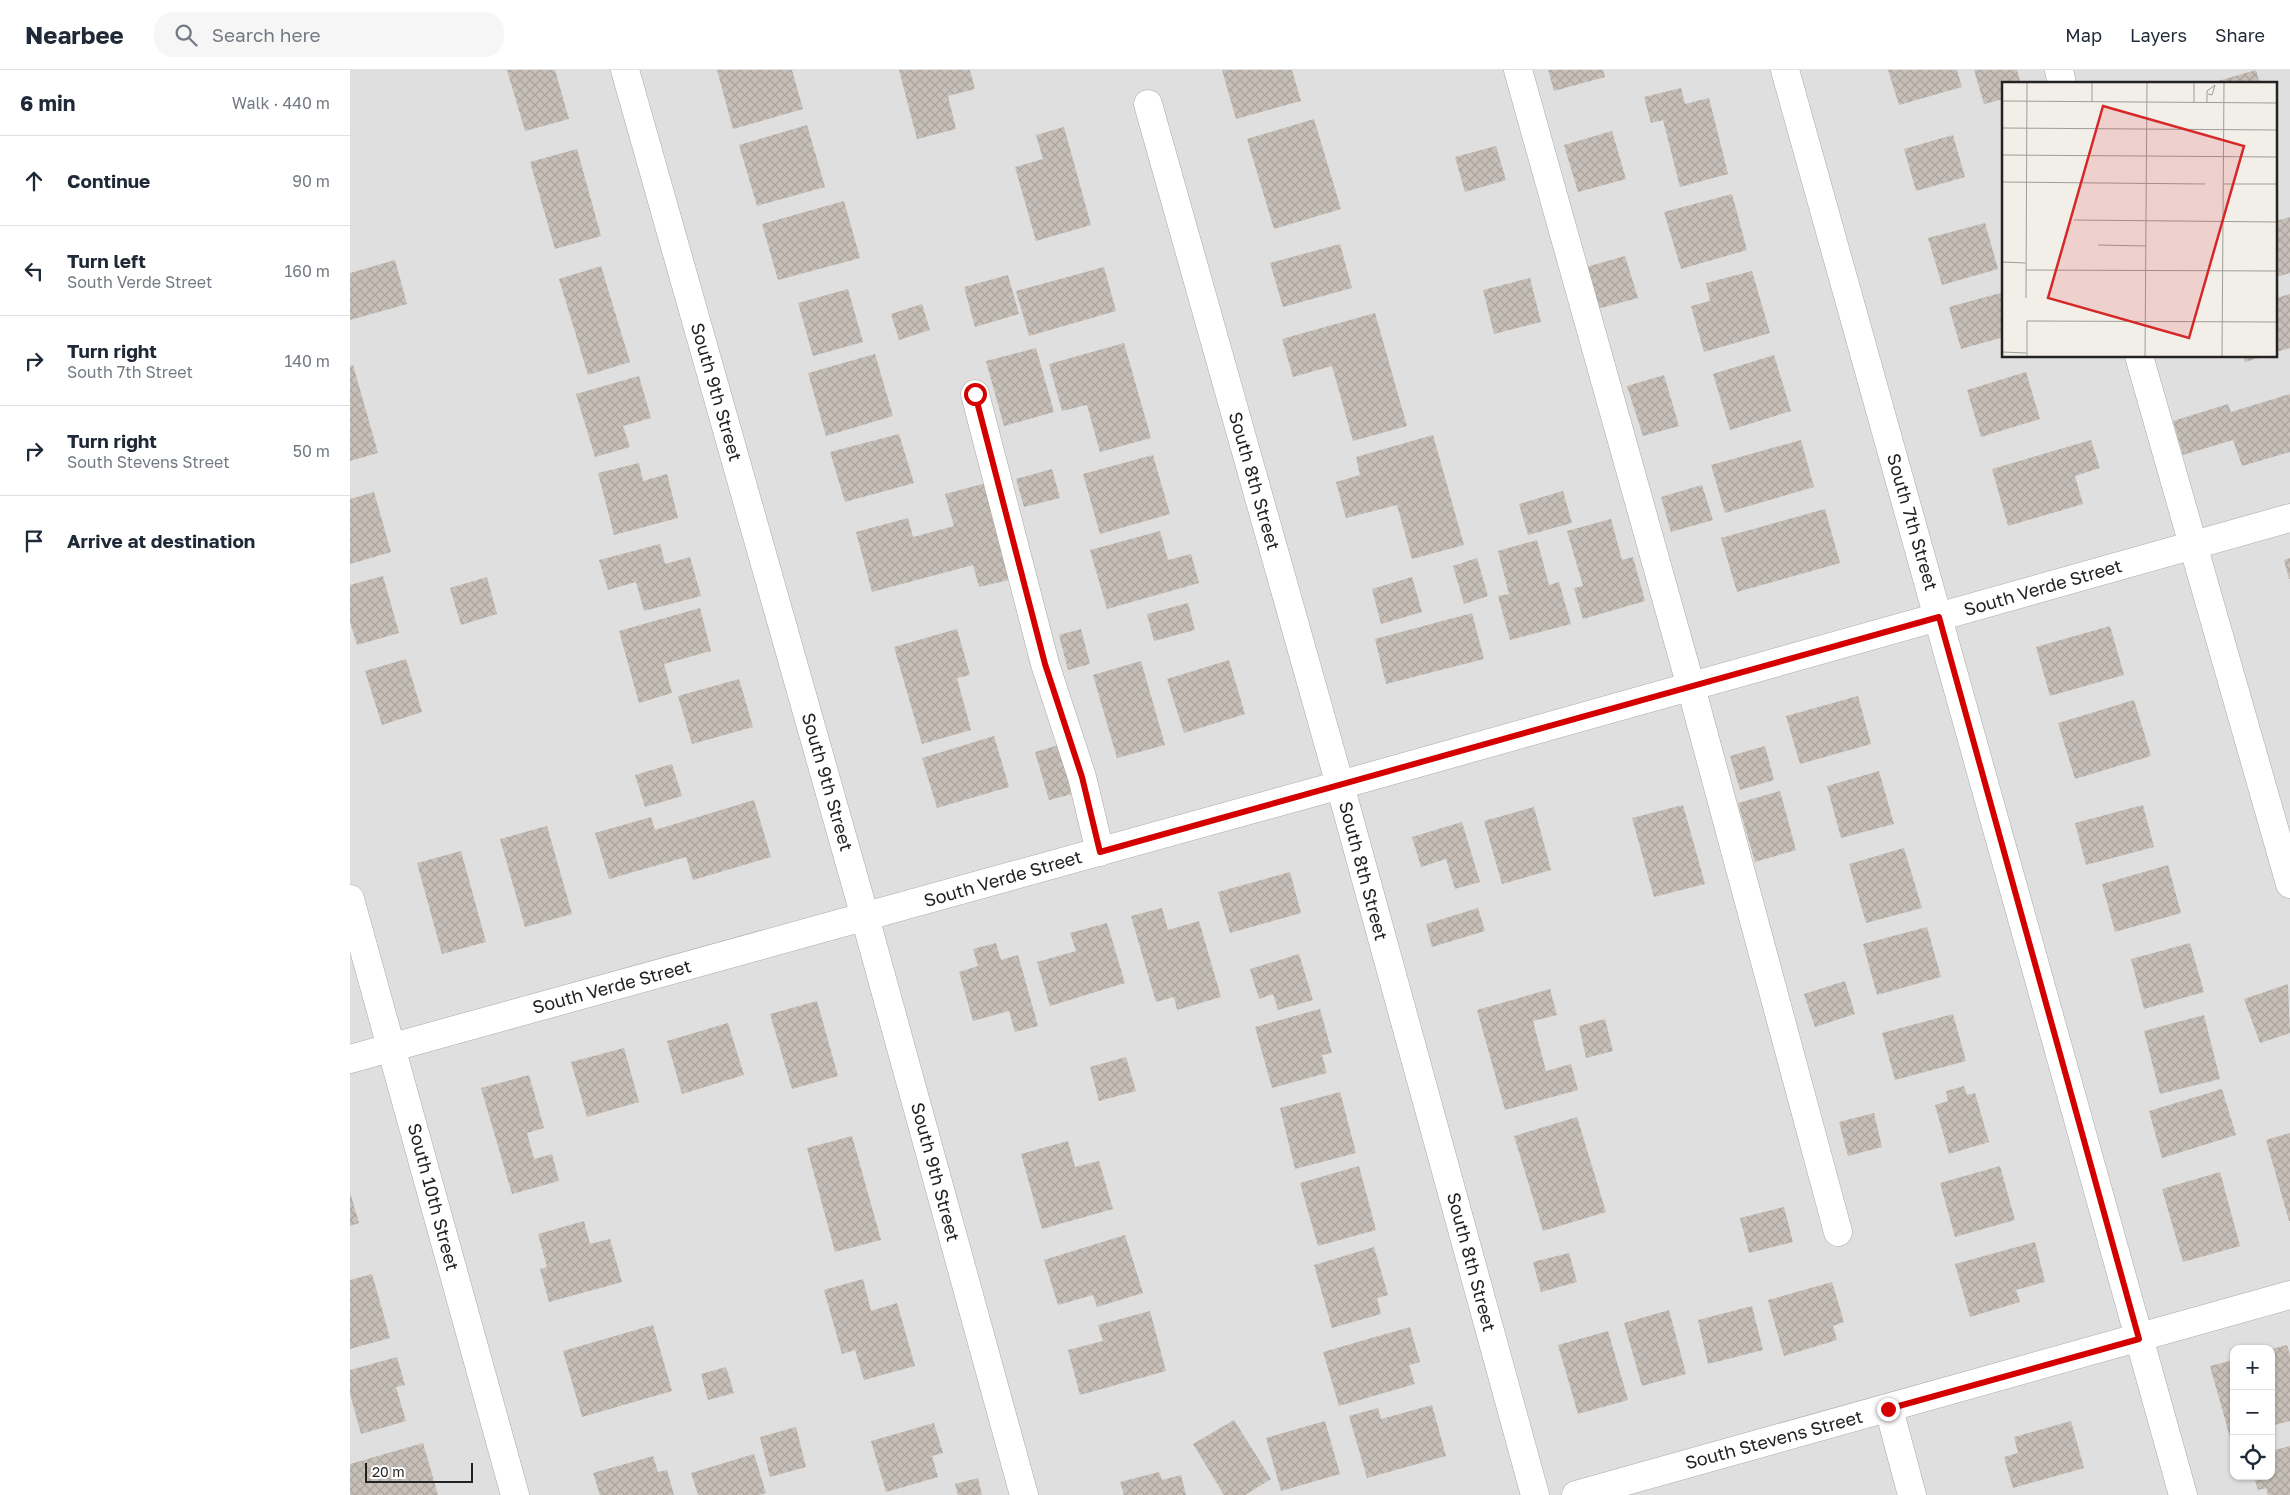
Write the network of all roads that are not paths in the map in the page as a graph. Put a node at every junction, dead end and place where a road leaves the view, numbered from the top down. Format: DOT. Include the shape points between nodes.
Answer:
graph roads {
  1 [pos="625,70"];
  2 [pos="1518,70"];
  3 [pos="1785,70"];
  4 [pos="1148,104"];
  5 [pos="2140,358"];
  6 [pos="975,394"];
  7 [pos="2290,518"];
  8 [pos="2192,546"];
  9 [pos="1939,617"];
  10 [pos="1691,686"];
  11 [pos="1340,785"];
  12 [pos="1100,852"];
  13 [pos="2290,884"];
  14 [pos="350,900"];
  15 [pos="865,918"];
  16 [pos="392,1048"];
  17 [pos="350,1059"];
  18 [pos="1838,1232"];
  19 [pos="2290,1295"];
  20 [pos="2139,1339"];
  21 [pos="1888,1409"];
  22 [pos="515,1495"];
  23 [pos="1024,1495"];
  24 [pos="1535,1495"];
  25 [pos="1576,1495"];
  26 [pos="1912,1495"];
  27 [pos="2183,1495"];
  1 -- 15 [label="street, South 9th Street"];
  2 -- 10 [label="street"];
  3 -- 9 [label="street, South 7th Street"];
  4 -- 11 [label="street, South 8th Street"];
  5 -- 8 [label="street"];
  6 -- 12 [label="street" via="1045,664 1082,777"];
  7 -- 8 [label="street, South Verde Street"];
  8 -- 9 [label="street, South Verde Street"];
  8 -- 13 [label="street"];
  9 -- 10 [label="street, South Verde Street"];
  9 -- 20 [label="street, South 7th Street"];
  10 -- 11 [label="street, South Verde Street"];
  10 -- 18 [label="street"];
  11 -- 12 [label="street, South Verde Street"];
  11 -- 24 [label="street, South 8th Street"];
  12 -- 15 [label="street, South Verde Street"];
  14 -- 16 [label="street, South 10th Street"];
  15 -- 16 [label="street, South Verde Street"];
  15 -- 23 [label="street, South 9th Street"];
  16 -- 17 [label="street, South Verde Street"];
  16 -- 22 [label="street, South 10th Street"];
  19 -- 20 [label="street, South Stevens Street"];
  20 -- 21 [label="street, South Stevens Street"];
  20 -- 27 [label="street, South 7th Street"];
  21 -- 25 [label="street, South Stevens Street"];
  21 -- 26 [label="street"];
}
